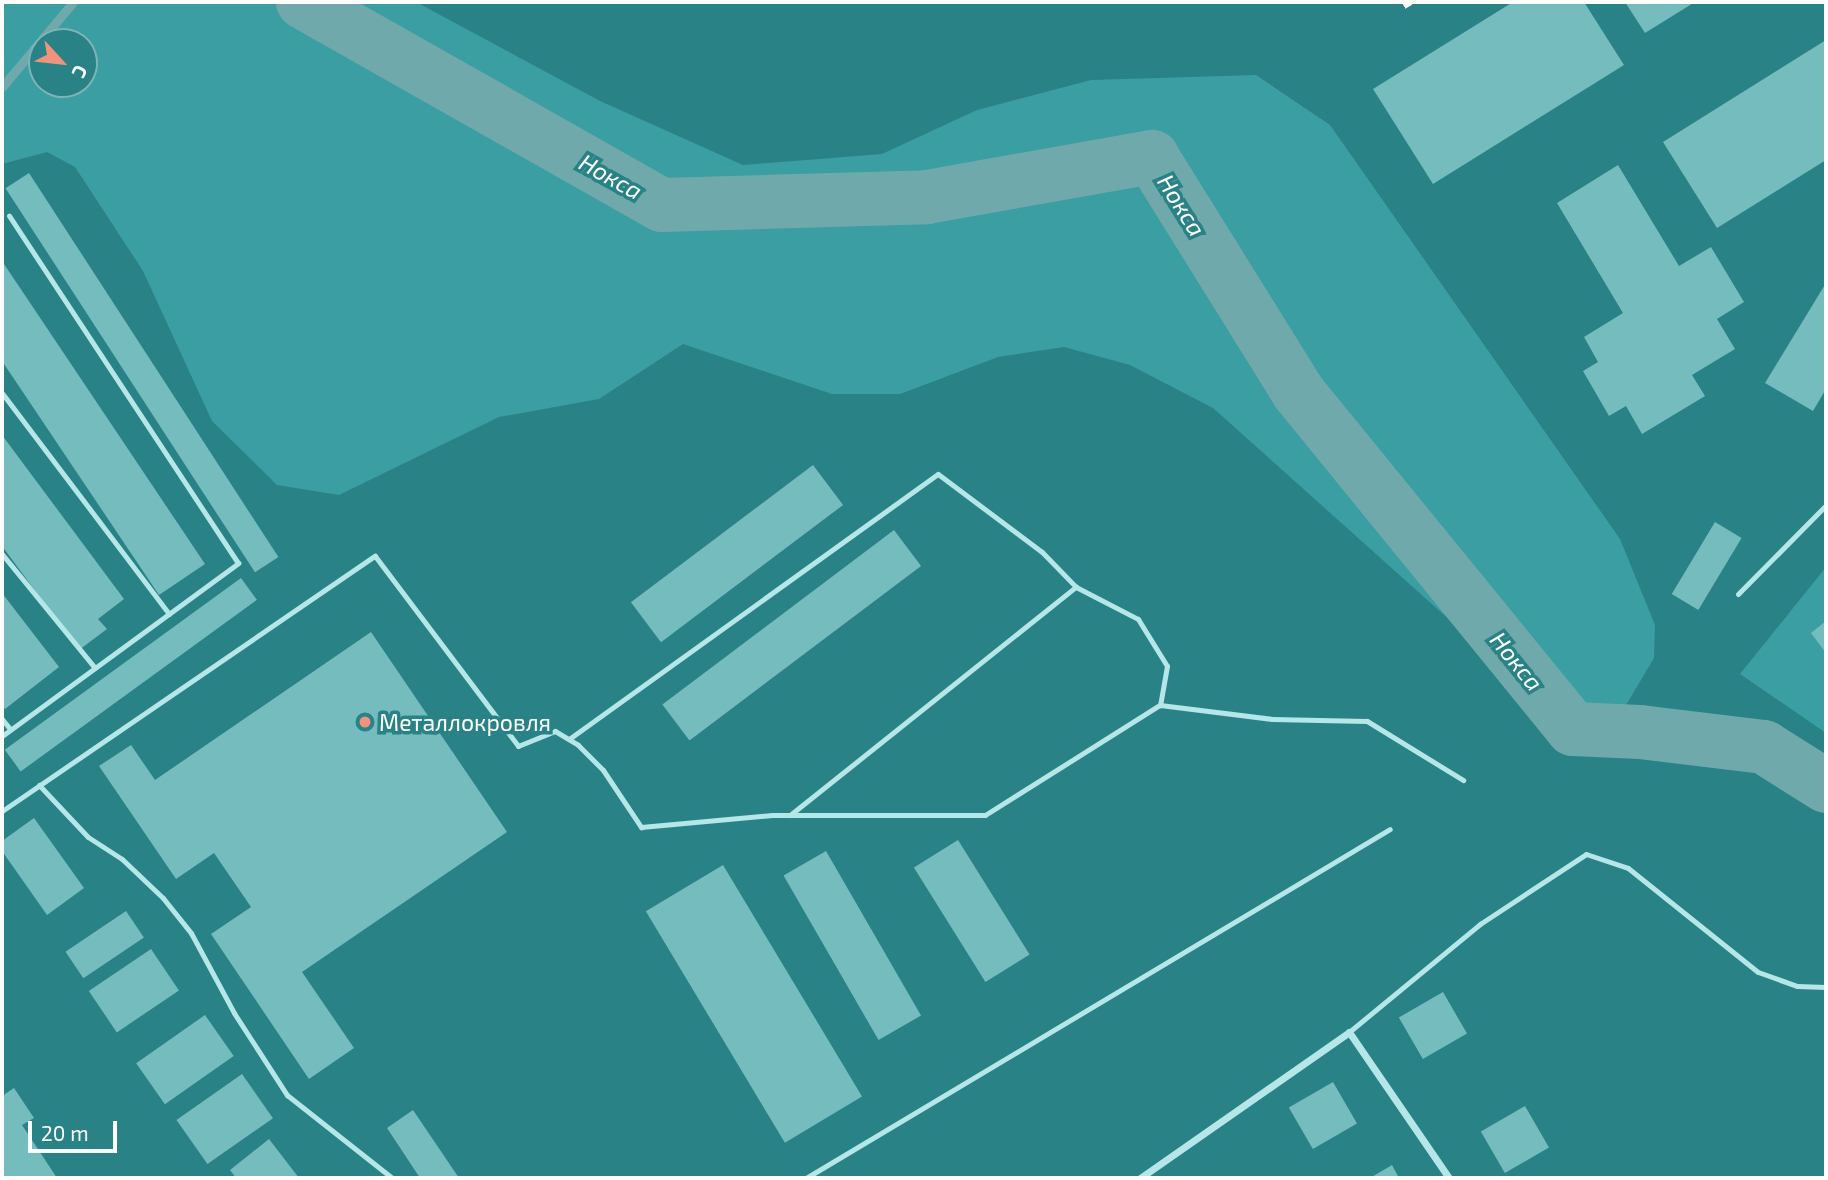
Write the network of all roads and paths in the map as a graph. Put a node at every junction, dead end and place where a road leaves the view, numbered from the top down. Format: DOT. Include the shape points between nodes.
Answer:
graph roads {
  1 [pos="9,216"];
  2 [pos="2,393"];
  3 [pos="1826,506"];
  4 [pos="2,554"];
  5 [pos="1076,587"];
  6 [pos="1738,594"];
  7 [pos="169,614"];
  8 [pos="95,668"];
  9 [pos="1160,705"];
  10 [pos="2,719"];
  11 [pos="10,729"];
  12 [pos="2,736"];
  13 [pos="569,739"];
  14 [pos="1464,780"];
  15 [pos="39,785"];
  16 [pos="2,811"];
  17 [pos="790,815"];
  18 [pos="1390,830"];
  19 [pos="1826,987"];
  20 [pos="1349,1032"];
  21 [pos="392,1178"];
  22 [pos="806,1178"];
  23 [pos="1140,1178"];
  24 [pos="1449,1178"];
  1 -- 7 [label="lane" via="238,563"];
  2 -- 7 [label="lane"];
  3 -- 6 [label="lane"];
  4 -- 8 [label="lane"];
  5 -- 9 [label="lane" via="1138,619 1167,666"];
  5 -- 13 [label="lane" via="1042,552 938,474"];
  5 -- 17 [label="lane"];
  7 -- 8 [label="lane"];
  8 -- 11 [label="lane"];
  9 -- 14 [label="lane" via="1272,719 1367,721"];
  9 -- 17 [label="lane" via="985,815"];
  10 -- 11 [label="lane"];
  11 -- 12 [label="lane"];
  13 -- 15 [label="lane" via="555,731 518,746 375,556"];
  13 -- 17 [label="lane" via="603,769 641,827"];
  15 -- 16 [label="lane"];
  15 -- 21 [label="lane" via="88,838 122,859 163,898 191,933 234,1013 287,1095"];
  18 -- 22 [label="lane"];
  19 -- 20 [label="lane" via="1797,986 1758,972 1628,868 1586,854 1480,924"];
  20 -- 23 [label="street"];
  20 -- 24 [label="street"];
}
